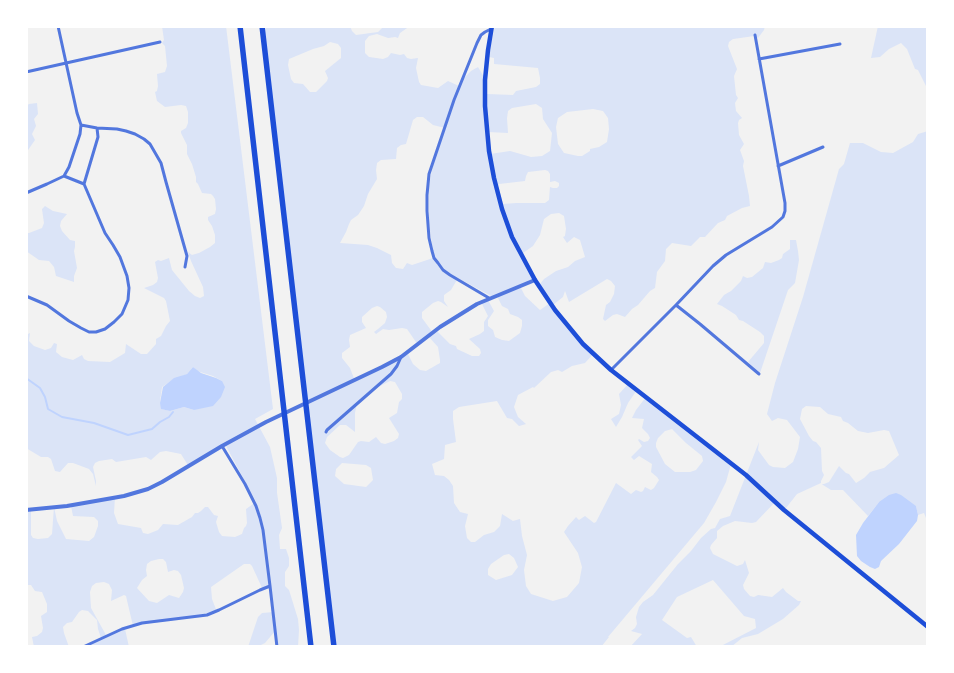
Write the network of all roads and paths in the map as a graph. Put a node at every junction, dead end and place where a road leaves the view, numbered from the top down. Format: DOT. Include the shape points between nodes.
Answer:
graph roads {
  1 [pos="58,26"];
  2 [pos="239,26"];
  3 [pos="262,26"];
  4 [pos="492,28"];
  5 [pos="755,35"];
  6 [pos="160,42"];
  7 [pos="840,44"];
  8 [pos="759,59"];
  9 [pos="66,63"];
  10 [pos="26,72"];
  11 [pos="81,125"];
  12 [pos="97,128"];
  13 [pos="822,147"];
  14 [pos="778,166"];
  15 [pos="64,176"];
  16 [pos="84,184"];
  17 [pos="26,192"];
  18 [pos="185,268"];
  19 [pos="535,280"];
  20 [pos="26,296"];
  21 [pos="489,298"];
  22 [pos="676,305"];
  23 [pos="401,357"];
  24 [pos="611,370"];
  25 [pos="759,374"];
  26 [pos="326,432"];
  27 [pos="222,446"];
  28 [pos="26,510"];
  29 [pos="270,586"];
  30 [pos="928,627"];
  31 [pos="83,647"];
  32 [pos="277,647"];
  33 [pos="311,647"];
  34 [pos="334,647"];
  1 -- 9 [label="street"];
  2 -- 33 [label="highway"];
  3 -- 34 [label="highway"];
  4 -- 19 [label="main road" via="485,80 490,160 506,222"];
  4 -- 21 [label="street" via="481,35 454,100 429,174 426,211 432,251 438,264"];
  5 -- 8 [label="street"];
  6 -- 9 [label="street"];
  7 -- 8 [label="street"];
  8 -- 14 [label="street"];
  9 -- 10 [label="street"];
  9 -- 11 [label="street"];
  11 -- 12 [label="street"];
  11 -- 15 [label="street"];
  12 -- 16 [label="street" via="98,137"];
  12 -- 18 [label="street" via="135,134 150,144 161,163 187,256"];
  13 -- 14 [label="street"];
  14 -- 22 [label="street" via="785,203 783,217 720,260"];
  15 -- 16 [label="street"];
  15 -- 17 [label="street"];
  16 -- 20 [label="street" via="127,276 128,300 122,314 105,329 89,332 47,305"];
  19 -- 21 [label="street"];
  19 -- 24 [label="main road" via="568,327"];
  21 -- 23 [label="street" via="440,327"];
  22 -- 24 [label="street"];
  22 -- 25 [label="street"];
  23 -- 26 [label="street" via="391,374"];
  23 -- 27 [label="street"];
  24 -- 30 [label="main road" via="746,475 784,510"];
  27 -- 28 [label="street" via="137,493"];
  27 -- 29 [label="street" via="256,506"];
  29 -- 31 [label="street" via="212,613 142,623"];
  29 -- 32 [label="street"];
}
